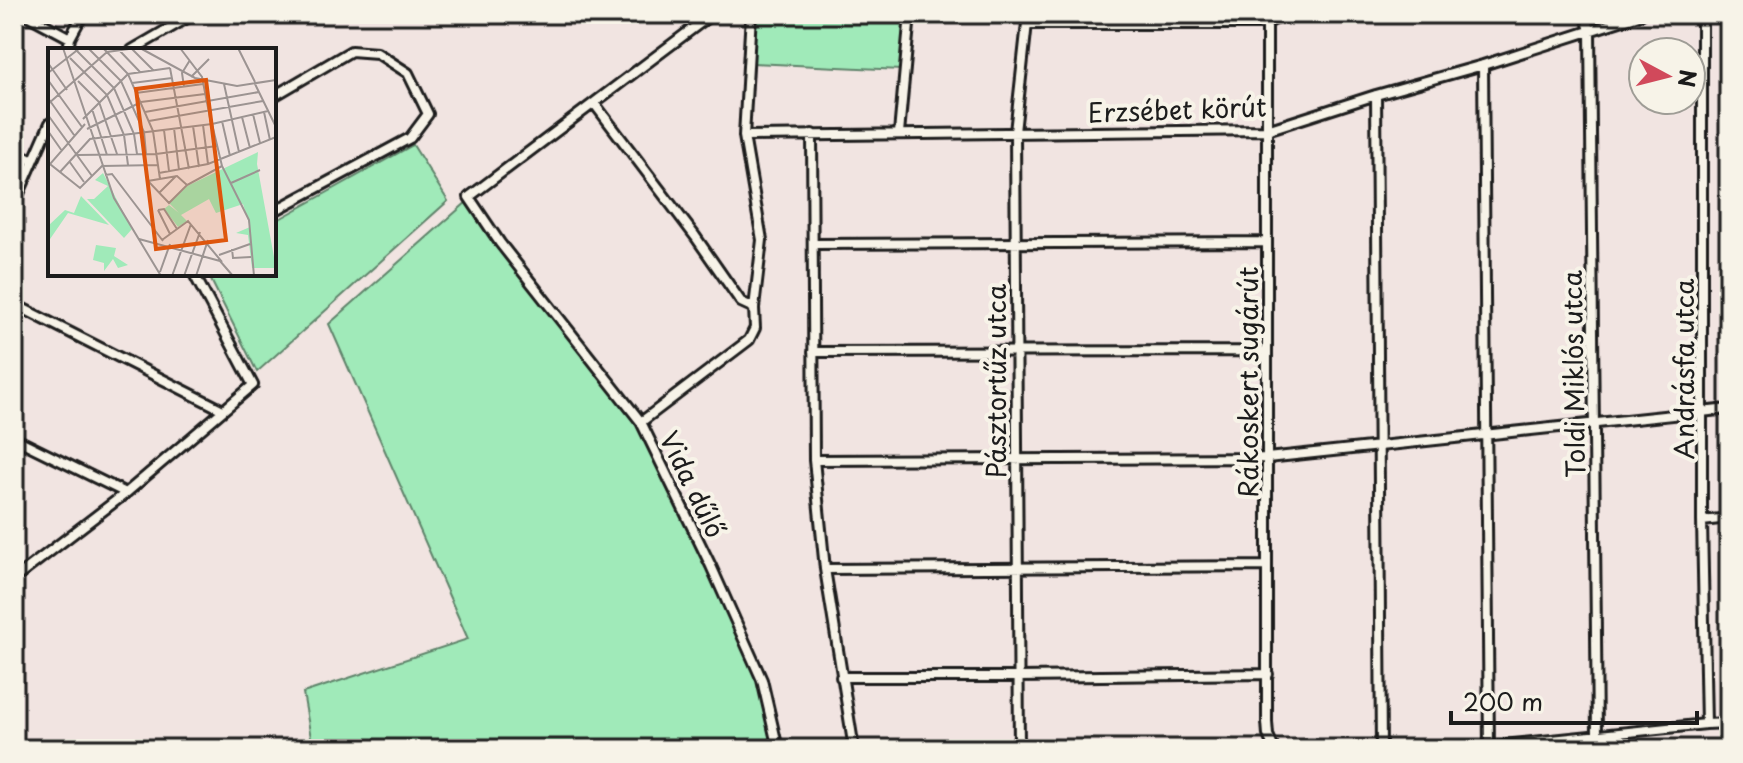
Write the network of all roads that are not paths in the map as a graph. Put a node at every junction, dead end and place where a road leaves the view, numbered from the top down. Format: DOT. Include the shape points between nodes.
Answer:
graph roads {
  1 [pos="25,14"];
  2 [pos="83,14"];
  3 [pos="194,14"];
  4 [pos="712,14"];
  5 [pos="751,14"];
  6 [pos="910,14"];
  7 [pos="1028,14"];
  8 [pos="1291,14"];
  9 [pos="1585,14"];
  10 [pos="1642,14"];
  11 [pos="1702,14"];
  12 [pos="1267,19"];
  13 [pos="1027,24"];
  14 [pos="1590,30"];
  15 [pos="70,38"];
  16 [pos="68,48"];
  17 [pos="135,48"];
  18 [pos="1483,65"];
  19 [pos="276,95"];
  20 [pos="1376,95"];
  21 [pos="594,103"];
  22 [pos="48,127"];
  23 [pos="1267,130"];
  24 [pos="1015,132"];
  25 [pos="899,133"];
  26 [pos="812,134"];
  27 [pos="744,136"];
  28 [pos="14,151"];
  29 [pos="33,161"];
  30 [pos="14,205"];
  31 [pos="276,210"];
  32 [pos="1267,242"];
  33 [pos="1015,243"];
  34 [pos="814,244"];
  35 [pos="195,276"];
  36 [pos="14,304"];
  37 [pos="754,308"];
  38 [pos="1016,351"];
  39 [pos="1267,351"];
  40 [pos="813,352"];
  41 [pos="1729,409"];
  42 [pos="223,410"];
  43 [pos="1703,412"];
  44 [pos="641,422"];
  45 [pos="1594,423"];
  46 [pos="1486,435"];
  47 [pos="14,438"];
  48 [pos="1378,446"];
  49 [pos="1267,458"];
  50 [pos="1016,459"];
  51 [pos="814,460"];
  52 [pos="126,493"];
  53 [pos="1729,518"];
  54 [pos="1702,521"];
  55 [pos="1267,566"];
  56 [pos="1016,568"];
  57 [pos="825,569"];
  58 [pos="16,575"];
  59 [pos="1268,674"];
  60 [pos="841,677"];
  61 [pos="1019,677"];
  62 [pos="1729,723"];
  63 [pos="1706,724"];
  64 [pos="1597,735"];
  65 [pos="1489,748"];
  66 [pos="778,749"];
  67 [pos="854,749"];
  68 [pos="1019,749"];
  69 [pos="1274,749"];
  70 [pos="1381,749"];
  71 [pos="1464,749"];
  1 -- 15 [label="street"];
  2 -- 15 [label="street"];
  3 -- 17 [label="street"];
  4 -- 21 [label="street"];
  5 -- 27 [label="street, Vida dűlő"];
  6 -- 25 [label="street"];
  7 -- 13 [label="street, Pásztortűz utca"];
  8 -- 12 [label="street"];
  9 -- 14 [label="street, Toldi Miklós utca"];
  10 -- 14 [label="street, Erzsébet körút"];
  11 -- 43 [label="street, Andrásfa utca"];
  12 -- 13 [label="street"];
  12 -- 23 [label="street, Rákoskert sugárút"];
  13 -- 24 [label="street, Pásztortűz utca"];
  14 -- 18 [label="street, Erzsébet körút"];
  14 -- 45 [label="street, Toldi Miklós utca"];
  15 -- 16 [label="street"];
  18 -- 20 [label="street, Erzsébet körút"];
  18 -- 46 [label="street"];
  19 -- 31 [label="street" via="351,51 377,53 408,73 428,114 410,138"];
  20 -- 23 [label="street, Erzsébet körút"];
  20 -- 48 [label="street"];
  21 -- 37 [label="street" via="741,302"];
  21 -- 44 [label="street" via="469,197"];
  22 -- 29 [label="street"];
  23 -- 24 [label="street, Erzsébet körút"];
  23 -- 32 [label="street, Rákoskert sugárút"];
  24 -- 25 [label="street, Erzsébet körút"];
  24 -- 33 [label="street, Pásztortűz utca"];
  25 -- 26 [label="street, Erzsébet körút"];
  26 -- 27 [label="street, Erzsébet körút"];
  26 -- 34 [label="street"];
  27 -- 37 [label="street, Vida dűlő" via="762,240"];
  28 -- 29 [label="street"];
  29 -- 30 [label="street"];
  32 -- 33 [label="street"];
  32 -- 39 [label="street, Rákoskert sugárút"];
  33 -- 34 [label="street"];
  33 -- 38 [label="street, Pásztortűz utca"];
  34 -- 40 [label="street"];
  35 -- 42 [label="street" via="253,385"];
  36 -- 42 [label="street"];
  37 -- 44 [label="street, Vida dűlő" via="755,328 749,340"];
  38 -- 39 [label="street"];
  38 -- 40 [label="street"];
  38 -- 50 [label="street, Pásztortűz utca"];
  39 -- 49 [label="street, Rákoskert sugárút"];
  40 -- 51 [label="street"];
  41 -- 43 [label="street"];
  42 -- 52 [label="street"];
  43 -- 45 [label="street"];
  43 -- 54 [label="street, Andrásfa utca"];
  44 -- 66 [label="street, Vida dűlő" via="762,680"];
  45 -- 46 [label="street"];
  45 -- 64 [label="street, Toldi Miklós utca"];
  46 -- 48 [label="street"];
  46 -- 65 [label="street"];
  47 -- 52 [label="street"];
  48 -- 49 [label="street"];
  48 -- 70 [label="street"];
  49 -- 50 [label="street"];
  49 -- 55 [label="street, Rákoskert sugárút"];
  50 -- 51 [label="street"];
  50 -- 56 [label="street, Pásztortűz utca"];
  51 -- 57 [label="street"];
  52 -- 58 [label="street"];
  53 -- 54 [label="street"];
  54 -- 63 [label="street, Andrásfa utca"];
  55 -- 56 [label="street"];
  55 -- 59 [label="street, Rákoskert sugárút"];
  56 -- 57 [label="street"];
  56 -- 61 [label="street, Pásztortűz utca"];
  57 -- 60 [label="street"];
  59 -- 61 [label="street"];
  59 -- 69 [label="street, Rákoskert sugárút" via="1268,728"];
  60 -- 61 [label="street"];
  60 -- 67 [label="street"];
  61 -- 68 [label="street, Pásztortűz utca"];
  62 -- 63 [label="street"];
  63 -- 64 [label="street"];
  64 -- 65 [label="street"];
  65 -- 71 [label="street"];
}
